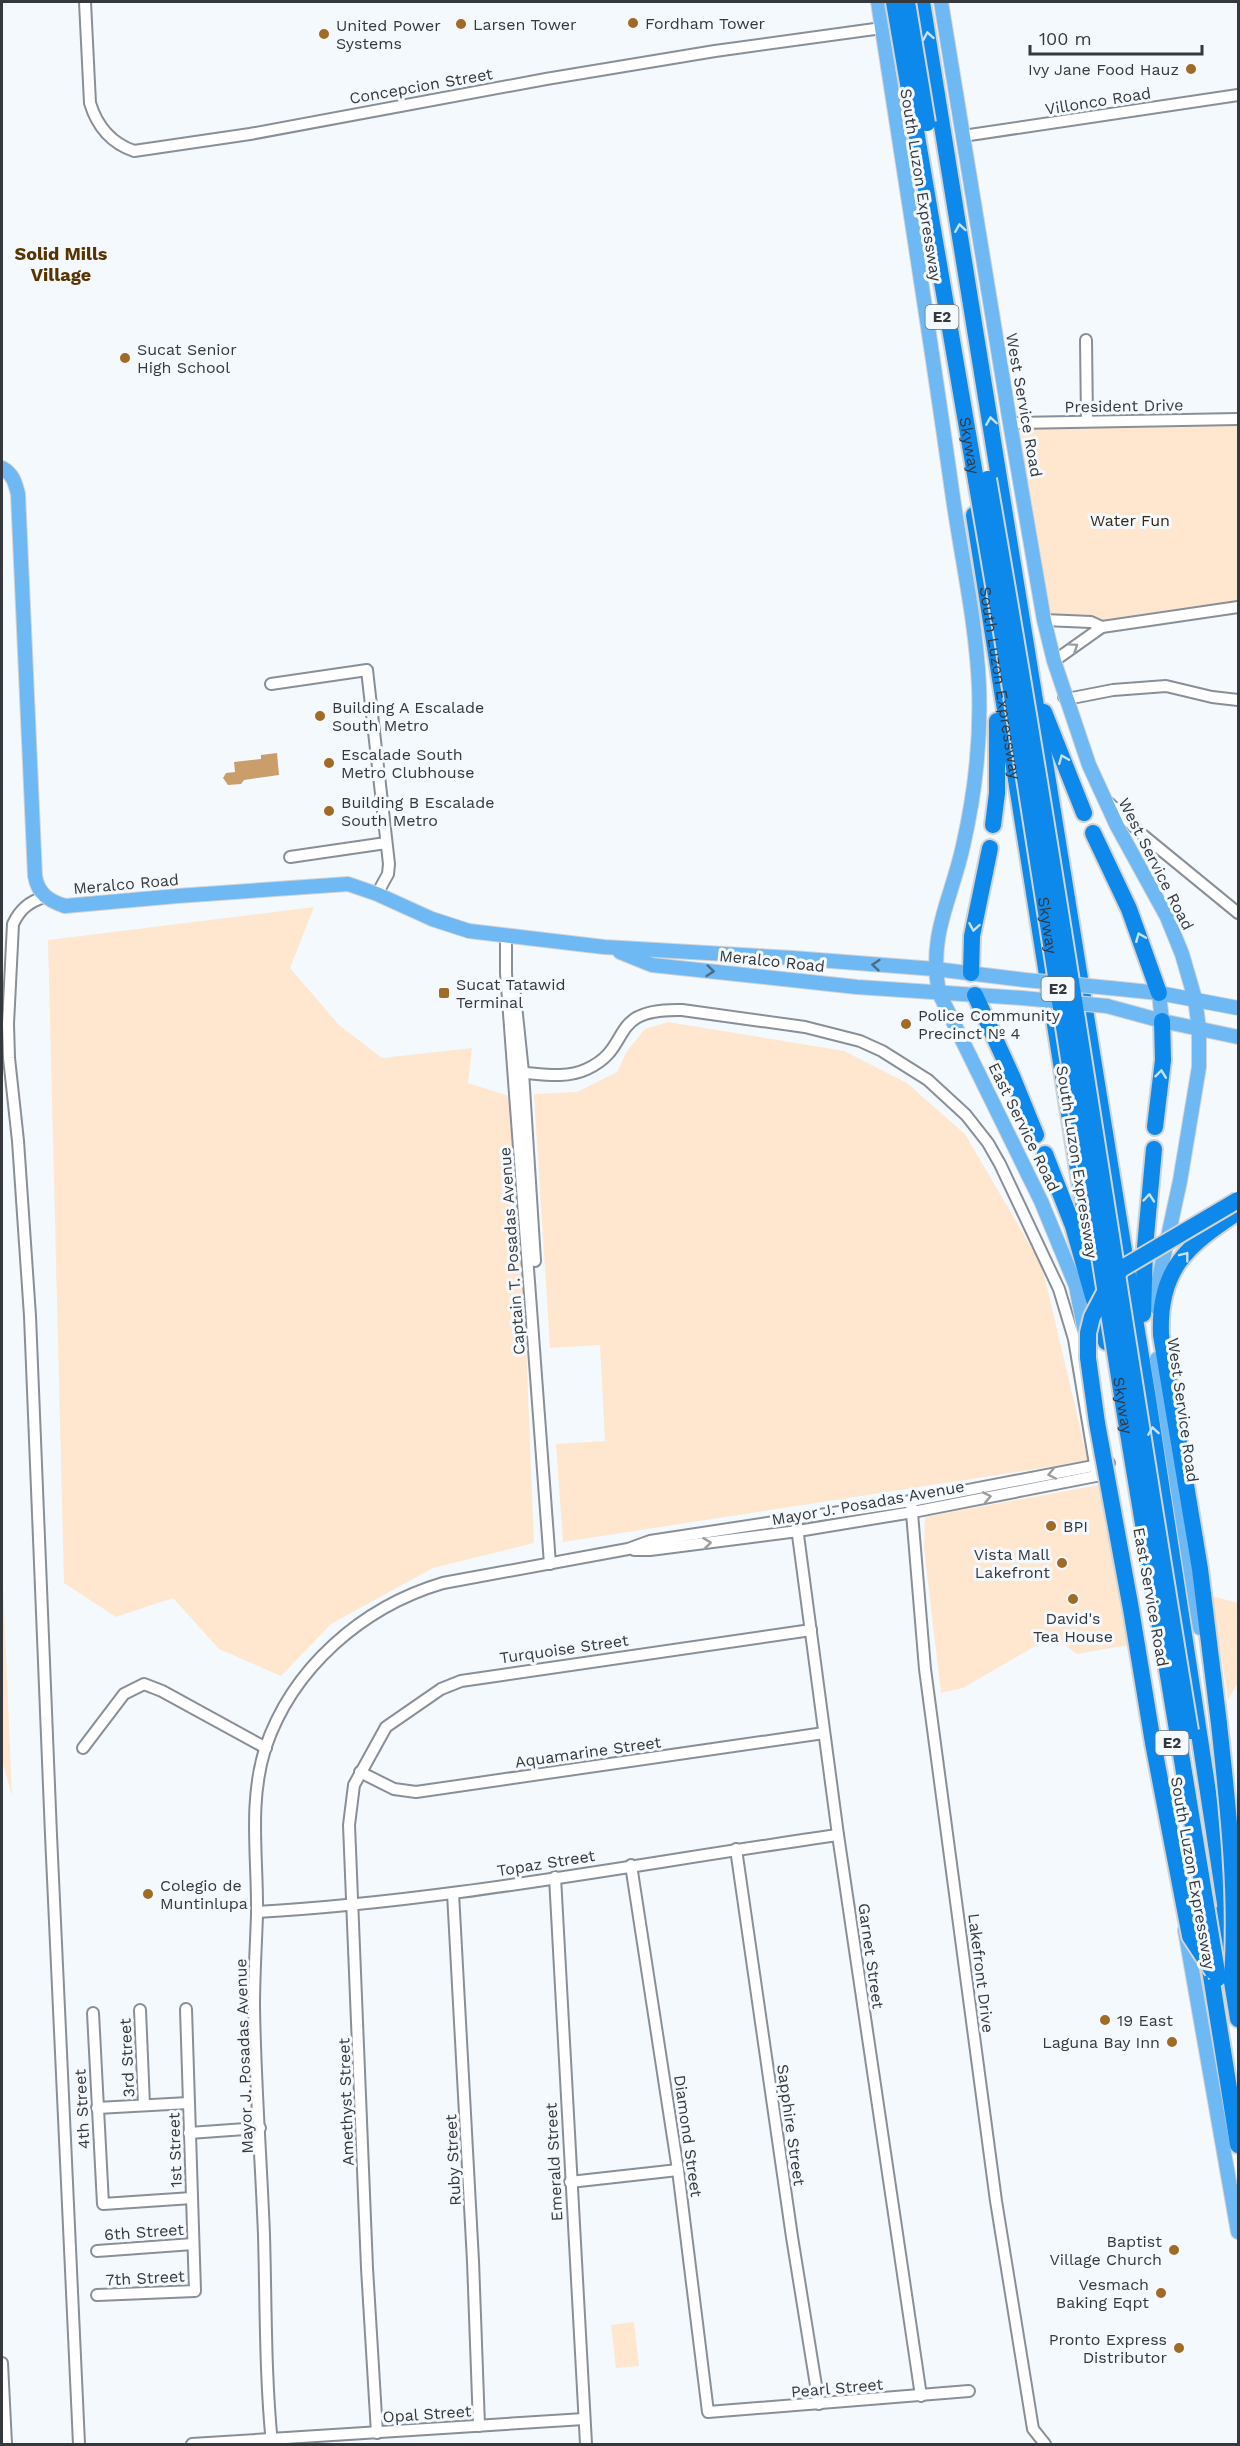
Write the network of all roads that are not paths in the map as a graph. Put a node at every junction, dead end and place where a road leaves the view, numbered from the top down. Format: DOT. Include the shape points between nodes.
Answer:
graph roads {
  1 [pos="85,2"];
  2 [pos="878,2"];
  3 [pos="890,2"];
  4 [pos="894,2"];
  5 [pos="907,2"];
  6 [pos="922,2"];
  7 [pos="941,2"];
  8 [pos="882,28"];
  9 [pos="1239,95"];
  10 [pos="963,136"];
  11 [pos="1086,340"];
  12 [pos="1239,419"];
  13 [pos="1087,421"];
  14 [pos="1010,423"];
  15 [pos="2,468"];
  16 [pos="1239,607"];
  17 [pos="1044,620"];
  18 [pos="1023,624"];
  19 [pos="1102,627"];
  20 [pos="993,634"];
  21 [pos="1054,661"];
  22 [pos="271,684"];
  23 [pos="1064,697"];
  24 [pos="1239,700"];
  25 [pos="1101,793"];
  26 [pos="1084,813"];
  27 [pos="993,825"];
  28 [pos="1094,833"];
  29 [pos="386,843"];
  30 [pos="990,848"];
  31 [pos="290,857"];
  32 [pos="377,894"];
  33 [pos="44,897"];
  34 [pos="1239,913"];
  35 [pos="508,936"];
  36 [pos="604,947"];
  37 [pos="935,969"];
  38 [pos="971,973"];
  39 [pos="939,993"];
  40 [pos="1159,993"];
  41 [pos="975,995"];
  42 [pos="1195,999"];
  43 [pos="1239,1008"];
  44 [pos="1162,1021"];
  45 [pos="1199,1029"];
  46 [pos="1239,1037"];
  47 [pos="518,1072"];
  48 [pos="1155,1127"];
  49 [pos="1036,1135"];
  50 [pos="1154,1149"];
  51 [pos="1045,1154"];
  52 [pos="1239,1200"];
  53 [pos="1239,1212"];
  54 [pos="1106,1342"];
  55 [pos="1148,1399"];
  56 [pos="1105,1438"];
  57 [pos="1110,1468"];
  58 [pos="1096,1471"];
  59 [pos="912,1507"];
  60 [pos="797,1526"];
  61 [pos="553,1564"];
  62 [pos="811,1630"];
  63 [pos="824,1733"];
  64 [pos="83,1748"];
  65 [pos="266,1748"];
  66 [pos="360,1772"];
  67 [pos="838,1835"];
  68 [pos="736,1850"];
  69 [pos="1239,1854"];
  70 [pos="631,1865"];
  71 [pos="555,1877"];
  72 [pos="453,1893"];
  73 [pos="353,1906"];
  74 [pos="257,1912"];
  75 [pos="1229,1981"];
  76 [pos="186,2009"];
  77 [pos="140,2010"];
  78 [pos="93,2013"];
  79 [pos="1239,2019"];
  80 [pos="1239,2099"];
  81 [pos="189,2103"];
  82 [pos="144,2105"];
  83 [pos="97,2108"];
  84 [pos="260,2128"];
  85 [pos="189,2133"];
  86 [pos="1239,2145"];
  87 [pos="678,2170"];
  88 [pos="570,2182"];
  89 [pos="192,2198"];
  90 [pos="1239,2232"];
  91 [pos="193,2244"];
  92 [pos="96,2251"];
  93 [pos="195,2291"];
  94 [pos="97,2295"];
  95 [pos="2,2363"];
  96 [pos="969,2391"];
  97 [pos="921,2396"];
  98 [pos="819,2404"];
  99 [pos="708,2412"];
  100 [pos="584,2419"];
  101 [pos="479,2426"];
  102 [pos="377,2433"];
  103 [pos="272,2442"];
  104 [pos="200,2444"];
  105 [pos="6,2445"];
  106 [pos="79,2445"];
  107 [pos="192,2445"];
  108 [pos="586,2445"];
  109 [pos="1045,2445"];
  1 -- 8 [label="street, Concepcion Street" via="93,115 106,134 134,151 715,51"];
  2 -- 8 [label="main road, East Service Road"];
  3 -- 20 [label="highway, South Luzon Expressway / E2"];
  4 -- 75 [label="highway, Skyway / E2, bridge" via="1002,632 1124,1409"];
  5 -- 75 [label="highway, Skyway / E2, bridge" via="1016,642"];
  18 -- 6 [label="highway, South Luzon Expressway / E2, one-way"];
  7 -- 10 [label="main road, West Service Road"];
  8 -- 37 [label="main road, East Service Road" via="976,643 979,687 975,782 963,850 940,923"];
  9 -- 10 [label="street, Villonco Road"];
  10 -- 14 [label="main road, West Service Road"];
  11 -- 13 [label="street"];
  12 -- 13 [label="street, President Drive"];
  13 -- 14 [label="street, President Drive"];
  14 -- 17 [label="main road, West Service Road"];
  15 -- 33 [label="main road" via="15,481 18,494 33,843 37,886"];
  16 -- 19 [label="street"];
  17 -- 19 [label="street" via="1091,622"];
  17 -- 21 [label="main road, West Service Road"];
  26 -- 18 [label="highway, one-way" via="1042,707"];
  18 -- 55 [label="highway, South Luzon Expressway / E2"];
  21 -- 19 [label="street, one-way"];
  20 -- 27 [label="highway" via="998,739"];
  20 -- 54 [label="highway, South Luzon Expressway / E2"];
  21 -- 23 [label="main road, West Service Road"];
  22 -- 29 [label="street" via="367,670"];
  23 -- 24 [label="street" via="1166,686"];
  23 -- 25 [label="main road, West Service Road"];
  25 -- 34 [label="street" via="1144,836"];
  25 -- 42 [label="main road, West Service Road" via="1167,917"];
  40 -- 28 [label="highway, one-way" via="1132,918"];
  29 -- 31 [label="street"];
  29 -- 32 [label="street" via="388,874"];
  30 -- 38 [label="highway, one-way" via="972,936"];
  32 -- 33 [label="main road, Meralco Road" via="348,884 333,884 65,906"];
  32 -- 35 [label="main road, Meralco Road" via="469,931"];
  33 -- 106 [label="street" via="28,903 13,924 8,1024 30,1316"];
  35 -- 36 [label="main road, Meralco Road"];
  35 -- 47 [label="street, Captain T. Posadas Avenue"];
  37 -- 36 [label="main road, Meralco Road, one-way"];
  36 -- 39 [label="main road, Meralco Road, one-way" via="652,965"];
  37 -- 38 [label="main road, Meralco Road"];
  37 -- 39 [label="main road, East Service Road"];
  38 -- 40 [label="main road, Meralco Road, bridge"];
  38 -- 41 [label="main road"];
  39 -- 41 [label="main road, Meralco Road"];
  39 -- 56 [label="main road, East Service Road" via="1022,1160 1076,1286"];
  40 -- 42 [label="main road, Meralco Road"];
  40 -- 44 [label="main road"];
  41 -- 44 [label="main road, Meralco Road, bridge" via="1107,1006"];
  41 -- 49 [label="highway"];
  42 -- 43 [label="main road, Meralco Road"];
  42 -- 45 [label="main road, West Service Road"];
  44 -- 45 [label="main road, Meralco Road"];
  48 -- 44 [label="highway, one-way" via="1163,1060"];
  45 -- 46 [label="main road, Meralco Road"];
  45 -- 69 [label="main road, West Service Road" via="1193,1103 1158,1283 1155,1348"];
  47 -- 58 [label="street" via="562,1076 586,1070 603,1060 636,1016 681,1010 834,1033 882,1051 928,1080 966,1115 988,1143 1049,1264 1074,1339"];
  47 -- 61 [label="street, Captain T. Posadas Avenue"];
  55 -- 50 [label="highway, one-way" via="1142,1301"];
  51 -- 54 [label="highway" via="1073,1226"];
  52 -- 75 [label="highway, bridge" via="1121,1269 1092,1317 1088,1333 1097,1423 1190,1936"];
  75 -- 53 [label="highway, one-way, bridge" via="1235,1932 1222,1756 1200,1569 1160,1314 1163,1296 1183,1257 1201,1236"];
  54 -- 86 [label="highway, South Luzon Expressway / E2"];
  75 -- 55 [label="highway, South Luzon Expressway / E2, one-way"];
  56 -- 57 [label="main road, East Service Road"];
  56 -- 58 [label="main road"];
  57 -- 58 [label="street, Mayor J. Posadas Avenue"];
  57 -- 90 [label="main road, East Service Road" via="1137,1604 1190,1962"];
  58 -- 59 [label="street, Mayor J. Posadas Avenue"];
  59 -- 60 [label="street, Mayor J. Posadas Avenue"];
  59 -- 109 [label="street, Lakefront Drive" via="925,1669 996,2201 1033,2429"];
  60 -- 61 [label="street, Mayor J. Posadas Avenue" via="650,1550 628,1549"];
  60 -- 62 [label="street, Garnet Street"];
  61 -- 65 [label="street, Mayor J. Posadas Avenue" via="423,1589 359,1622 318,1659 281,1714"];
  62 -- 63 [label="street, Garnet Street"];
  62 -- 66 [label="street, Turquoise Street" via="461,1681 441,1689 386,1727"];
  63 -- 66 [label="street, Aquamarine Street" via="416,1792 394,1789"];
  63 -- 67 [label="street, Garnet Street"];
  64 -- 65 [label="street" via="124,1694 144,1684"];
  65 -- 74 [label="street, Mayor J. Posadas Avenue" via="254,1809"];
  66 -- 73 [label="street, Amethyst Street" via="351,1795 349,1825"];
  67 -- 68 [label="street, Topaz Street"];
  67 -- 97 [label="street, Garnet Street"];
  68 -- 70 [label="street, Topaz Street"];
  68 -- 98 [label="street, Sapphire Street"];
  70 -- 71 [label="street, Topaz Street"];
  70 -- 87 [label="street, Diamond Street"];
  71 -- 72 [label="street, Topaz Street"];
  71 -- 88 [label="street, Emerald Street"];
  72 -- 73 [label="street, Topaz Street"];
  72 -- 101 [label="street, Ruby Street"];
  73 -- 74 [label="street, Topaz Street"];
  73 -- 102 [label="street, Amethyst Street"];
  74 -- 84 [label="street, Mayor J. Posadas Avenue" via="254,2005"];
  75 -- 79 [label="highway, Skyway / E2"];
  75 -- 80 [label="highway, Skyway / E2"];
  76 -- 81 [label="street, 1st Street"];
  77 -- 82 [label="street, 3rd Street"];
  78 -- 83 [label="street, 4th Street"];
  81 -- 82 [label="street"];
  81 -- 85 [label="street, 1st Street"];
  82 -- 83 [label="street"];
  83 -- 89 [label="street, 4th Street" via="103,2204"];
  84 -- 85 [label="street"];
  84 -- 103 [label="street, Mayor J. Posadas Avenue"];
  85 -- 89 [label="street, 1st Street"];
  87 -- 88 [label="street"];
  87 -- 99 [label="street, Diamond Street"];
  88 -- 100 [label="street, Emerald Street"];
  89 -- 91 [label="street, 1st Street"];
  91 -- 92 [label="street, 6th Street"];
  91 -- 93 [label="street, 1st Street"];
  93 -- 94 [label="street, 7th Street"];
  95 -- 105 [label="street"];
  96 -- 97 [label="street, Pearl Street"];
  97 -- 98 [label="street, Pearl Street"];
  98 -- 99 [label="street, Pearl Street"];
  100 -- 101 [label="street, Opal Street"];
  100 -- 108 [label="street, Emerald Street"];
  101 -- 102 [label="street, Opal Street"];
  102 -- 103 [label="street, Opal Street"];
  103 -- 104 [label="street, Opal Street"];
  104 -- 107 [label="street, Opal Street"];
}
